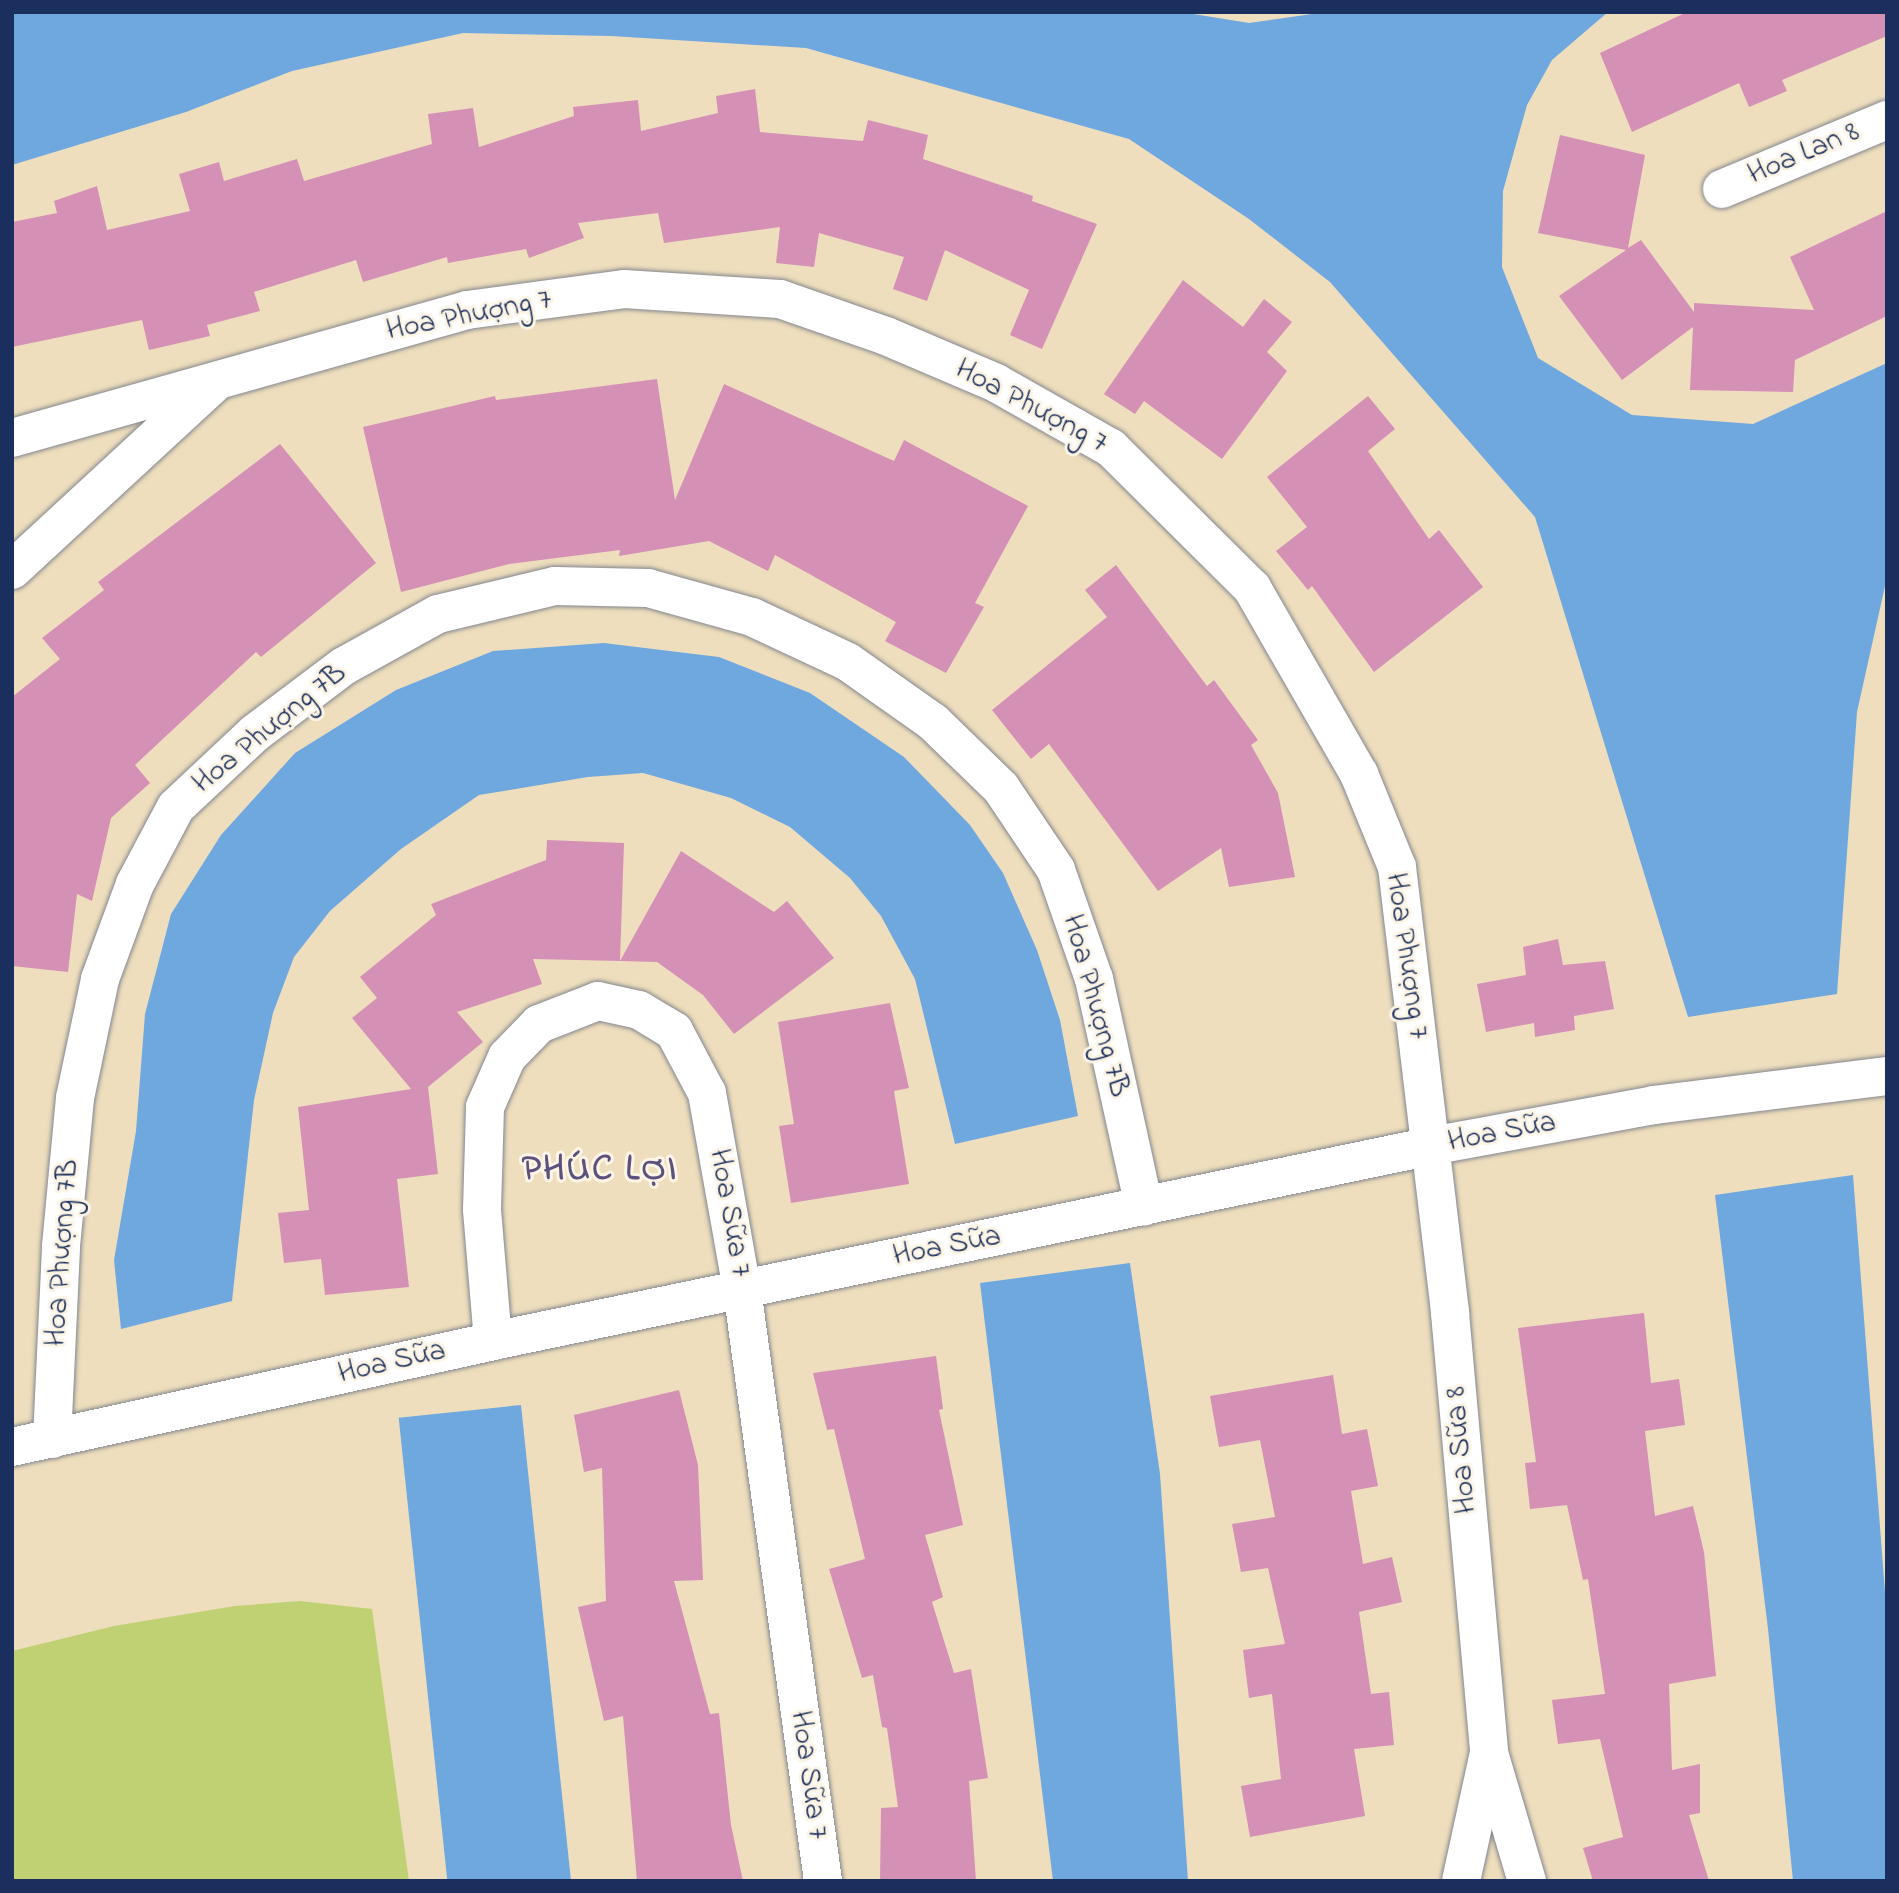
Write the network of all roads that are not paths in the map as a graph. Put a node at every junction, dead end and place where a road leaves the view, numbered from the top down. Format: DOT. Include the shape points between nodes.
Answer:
graph roads {
  1 [pos="1887,120"];
  2 [pos="1722,189"];
  3 [pos="222,376"];
  4 [pos="12,438"];
  5 [pos="12,570"];
  6 [pos="1887,1076"];
  7 [pos="1431,1146"];
  8 [pos="1144,1207"];
  9 [pos="742,1289"];
  10 [pos="493,1341"];
  11 [pos="52,1439"];
  12 [pos="12,1447"];
  13 [pos="1489,1753"];
  14 [pos="823,1881"];
  15 [pos="1461,1881"];
  16 [pos="1527,1881"];
  1 -- 2 [label="street, Hoa Lan 8"];
  3 -- 4 [label="street, Hoa Phượng 7"];
  3 -- 5 [label="street, Hoa Phượng 7"];
  3 -- 7 [label="street, Hoa Phượng 7" via="467,310 624,289 780,299 887,336 996,383 1111,448 1252,588 1359,774 1397,867"];
  6 -- 7 [label="street, Hoa Sữa" via="1654,1105"];
  7 -- 8 [label="street, Hoa Sữa"];
  7 -- 13 [label="street, Hoa Sữa 8"];
  8 -- 9 [label="street, Hoa Sữa"];
  8 -- 11 [label="street, Hoa Phượng 7B" via="1094,979 1056,870 1001,788 933,722 848,662 751,617 648,588 555,586 438,614 344,666 255,733 176,807 135,884 100,979 75,1098 61,1246"];
  9 -- 10 [label="street, Hoa Sữa"];
  9 -- 10 [label="street, Hoa Sữa 7" via="707,1093 674,1031 639,1010 598,1001 539,1024 507,1057 485,1107 482,1209"];
  9 -- 14 [label="street, Hoa Sữa 7"];
  10 -- 11 [label="street, Hoa Sữa"];
  11 -- 12 [label="street, Hoa Sữa"];
  13 -- 15 [label="street, Hoa Sữa 8"];
  13 -- 16 [label="street, Hoa Sữa 8"];
}
